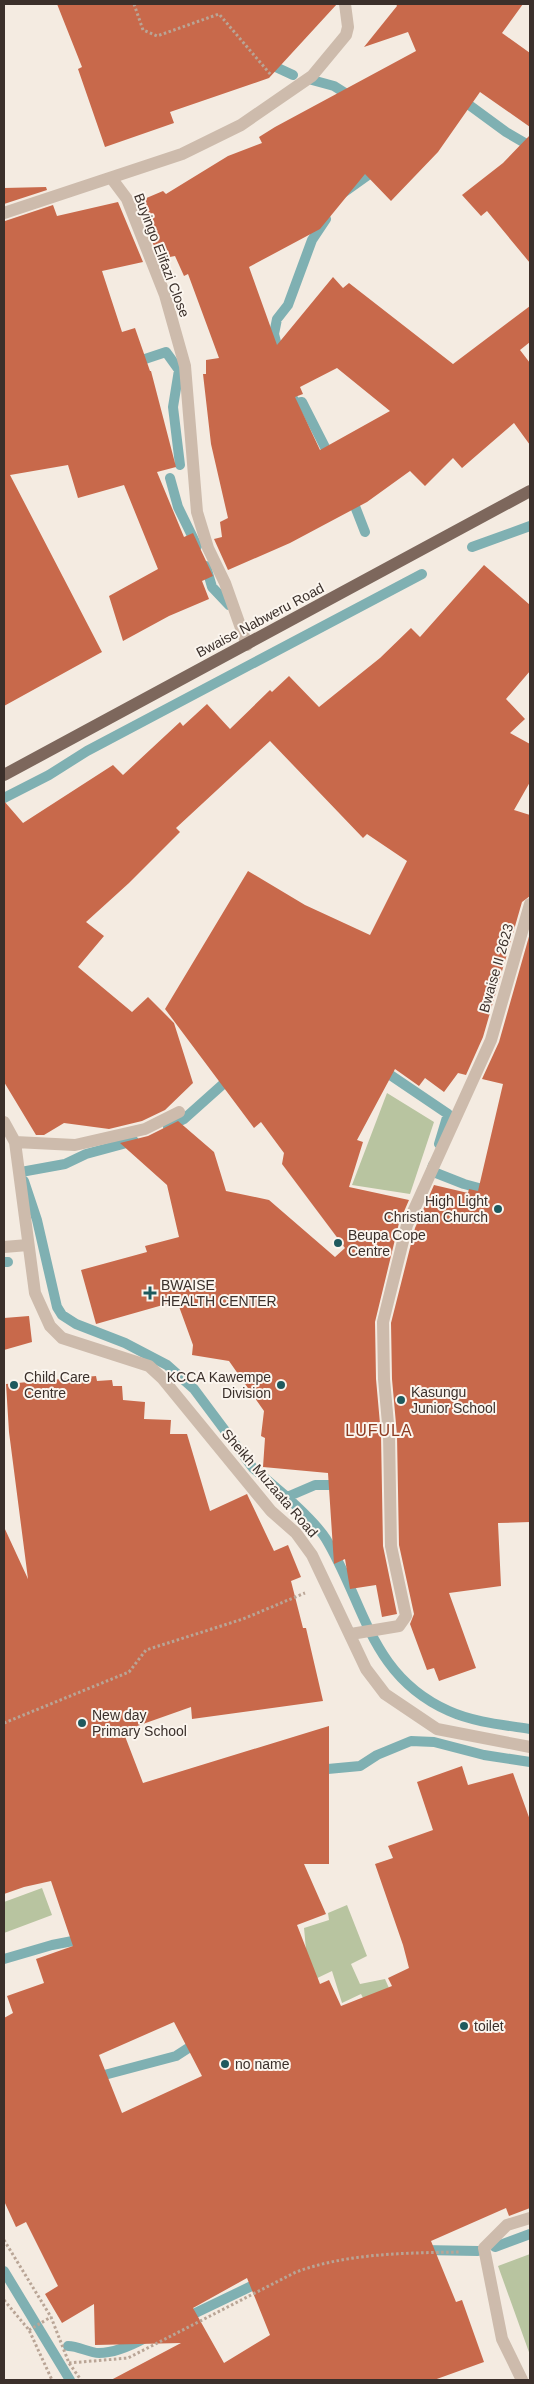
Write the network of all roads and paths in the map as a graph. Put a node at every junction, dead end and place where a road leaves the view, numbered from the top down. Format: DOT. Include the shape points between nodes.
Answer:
graph roads {
  1 [pos="134,4"];
  2 [pos="345,4"];
  3 [pos="288,94"];
  4 [pos="112,178"];
  5 [pos="4,213"];
  6 [pos="530,491"];
  7 [pos="247,645"];
  8 [pos="4,775"];
  9 [pos="530,904"];
  10 [pos="179,1112"];
  11 [pos="4,1122"];
  12 [pos="15,1142"];
  13 [pos="28,1245"];
  14 [pos="4,1247"];
  15 [pos="325,1584"];
  16 [pos="351,1634"];
  17 [pos="4,1723"];
  18 [pos="530,1747"];
  19 [pos="530,2218"];
  20 [pos="4,2240"];
  21 [pos="485,2252"];
  22 [pos="4,2300"];
  23 [pos="51,2317"];
  24 [pos="29,2330"];
  25 [pos="69,2362"];
  26 [pos="52,2380"];
  27 [pos="80,2380"];
  28 [pos="522,2380"];
  1 -- 3 [label="path" via="143,30 157,36 219,14"];
  2 -- 3 [label="street" via="346,34 312,76"];
  3 -- 4 [label="street" via="241,125 182,154"];
  4 -- 5 [label="street"];
  4 -- 7 [label="street, Buyingo Elifazi Close" via="127,199 165,295 185,366 197,512"];
  6 -- 7 [label="main road, Bwaise Nabweru Road"];
  7 -- 8 [label="main road, Bwaise Nabweru Road"];
  9 -- 16 [label="street, Bwaise II 2623" via="491,1040 407,1225 383,1322 391,1546 406,1616 399,1626"];
  10 -- 12 [label="street" via="145,1130 75,1145"];
  11 -- 12 [label="street, Sheikh Muzaata Road"];
  12 -- 13 [label="street, Sheikh Muzaata Road"];
  13 -- 14 [label="street"];
  13 -- 15 [label="street, Sheikh Muzaata Road" via="35,1293 50,1326 62,1338 149,1366 162,1378 272,1511 296,1533 312,1555"];
  15 -- 16 [label="street, Sheikh Muzaata Road"];
  15 -- 17 [label="path" via="243,1618 146,1650 129,1672"];
  16 -- 18 [label="street, Sheikh Muzaata Road" via="366,1669 385,1694 437,1729"];
  19 -- 21 [label="street" via="507,2225 484,2248"];
  20 -- 23 [label="path"];
  21 -- 25 [label="path" via="405,2253 320,2263 280,2280 128,2358"];
  21 -- 28 [label="street" via="502,2339"];
  22 -- 24 [label="path"];
  23 -- 24 [label="path"];
  23 -- 25 [label="path"];
  24 -- 26 [label="path"];
  25 -- 27 [label="path"];
}
